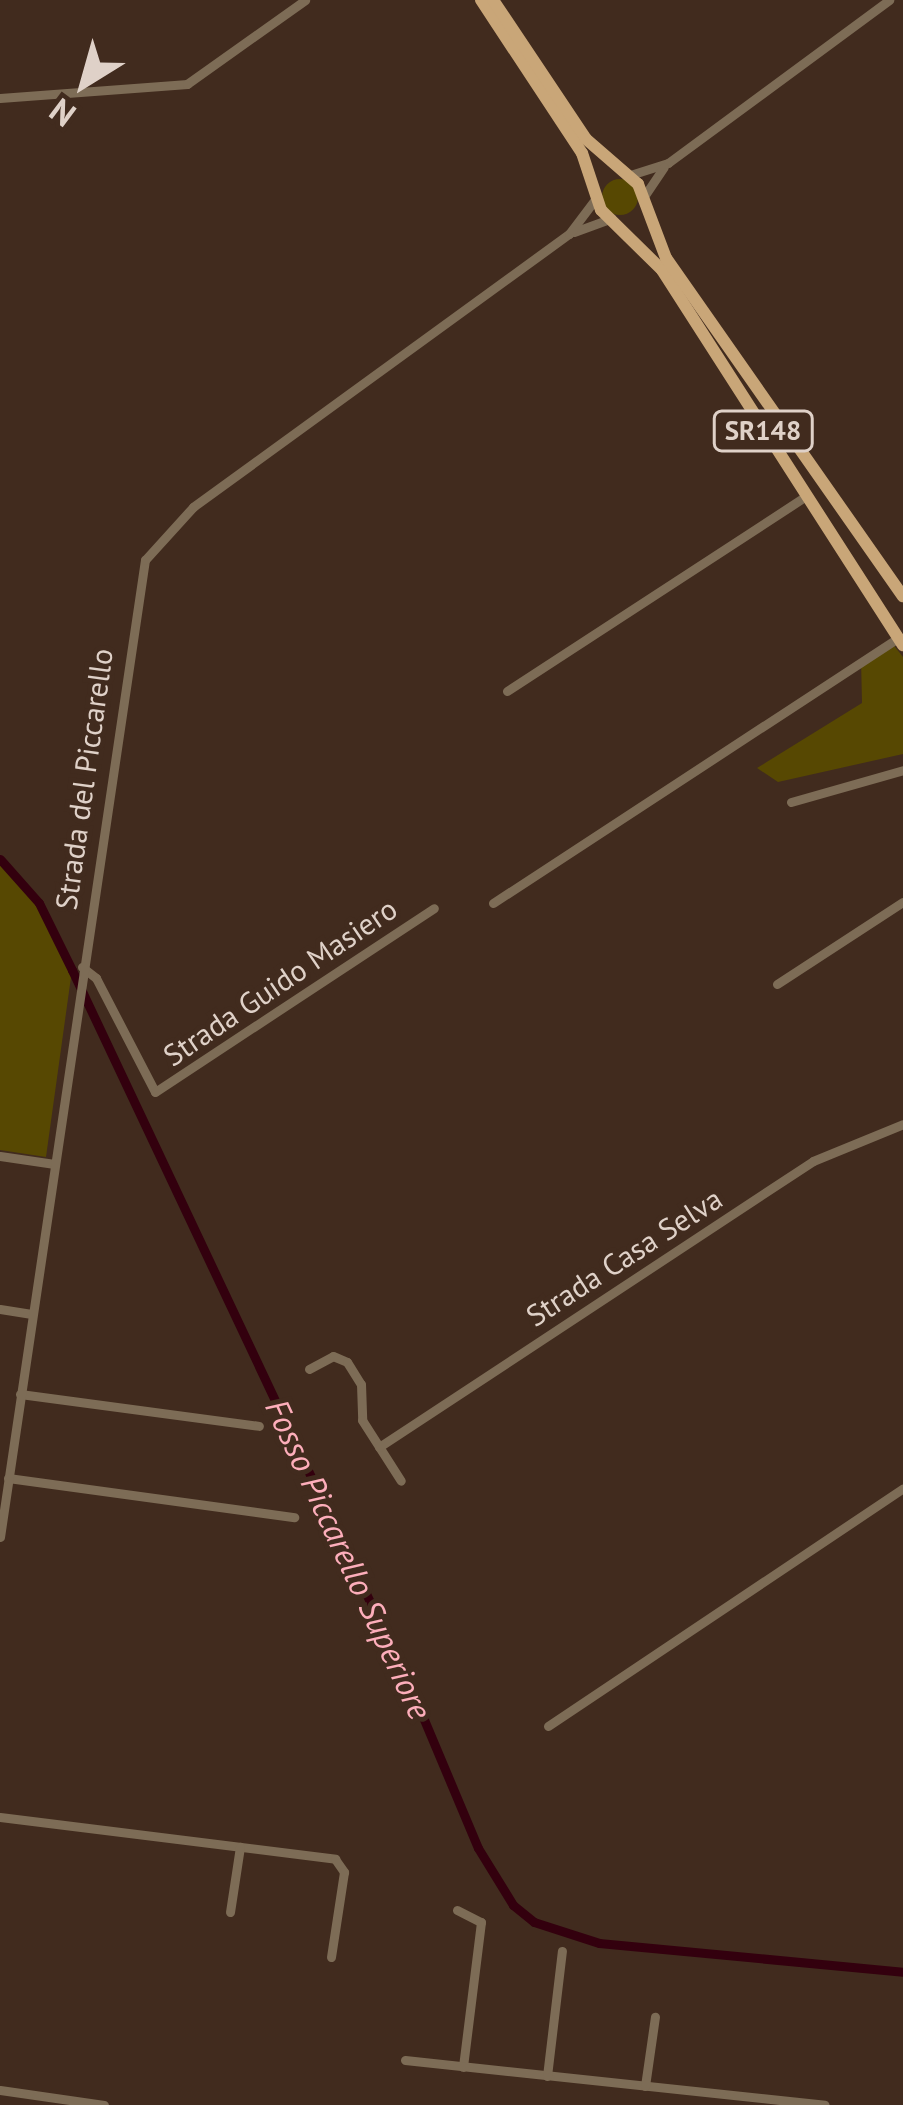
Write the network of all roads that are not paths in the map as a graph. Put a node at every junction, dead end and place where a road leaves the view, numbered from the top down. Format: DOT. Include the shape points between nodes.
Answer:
graph roads {
  1 [pos="305,0"];
  2 [pos="482,0"];
  3 [pos="493,0"];
  4 [pos="889,0"];
  5 [pos="0,98"];
  6 [pos="668,163"];
  7 [pos="623,176"];
  8 [pos="597,193"];
  9 [pos="641,203"];
  10 [pos="615,219"];
  11 [pos="568,233"];
  12 [pos="805,497"];
  13 [pos="901,587"];
  14 [pos="900,641"];
  15 [pos="507,691"];
  16 [pos="903,770"];
  17 [pos="791,802"];
  18 [pos="903,902"];
  19 [pos="493,903"];
  20 [pos="434,908"];
  21 [pos="82,967"];
  22 [pos="777,984"];
  23 [pos="903,1124"];
  24 [pos="0,1156"];
  25 [pos="54,1164"];
  26 [pos="0,1309"];
  27 [pos="32,1314"];
  28 [pos="309,1369"];
  29 [pos="20,1394"];
  30 [pos="259,1426"];
  31 [pos="380,1447"];
  32 [pos="401,1481"];
  33 [pos="5,1484"];
  34 [pos="903,1488"];
  35 [pos="294,1517"];
  36 [pos="0,1537"];
  37 [pos="548,1726"];
  38 [pos="0,1817"];
  39 [pos="241,1847"];
  40 [pos="457,1910"];
  41 [pos="230,1912"];
  42 [pos="562,1951"];
  43 [pos="331,1957"];
  44 [pos="655,2018"];
  45 [pos="405,2060"];
  46 [pos="463,2067"];
  47 [pos="547,2075"];
  48 [pos="645,2086"];
  49 [pos="0,2090"];
  50 [pos="104,2105"];
  51 [pos="825,2105"];
  1 -- 5 [label="street" via="187,84"];
  2 -- 8 [label="main road, SR148" via="575,141"];
  3 -- 7 [label="main road, SR148" via="581,132"];
  4 -- 6 [label="street"];
  6 -- 7 [label="street"];
  6 -- 9 [label="street"];
  7 -- 8 [label="main road"];
  7 -- 9 [label="main road, SR148"];
  8 -- 10 [label="main road, SR148"];
  8 -- 11 [label="street, Strada del Piccarello"];
  9 -- 10 [label="main road"];
  9 -- 13 [label="main road, SR148" via="686,288"];
  10 -- 11 [label="street, Strada del Piccarello"];
  10 -- 12 [label="main road, SR148" via="662,270"];
  11 -- 21 [label="street, Strada del Piccarello" via="206,497 153,546 132,608"];
  12 -- 14 [label="main road, SR148"];
  12 -- 15 [label="street"];
  14 -- 19 [label="street"];
  16 -- 17 [label="street"];
  18 -- 22 [label="street"];
  20 -- 21 [label="street, Strada Guido Masiero" via="155,1092 96,978"];
  21 -- 25 [label="street, Strada del Piccarello"];
  23 -- 31 [label="street, Strada Casa Selva" via="813,1161"];
  24 -- 25 [label="street"];
  25 -- 27 [label="street, Strada del Piccarello"];
  26 -- 27 [label="street"];
  27 -- 29 [label="street, Strada del Piccarello"];
  28 -- 31 [label="street" via="331,1356 345,1359 361,1384 361,1417"];
  29 -- 30 [label="street"];
  29 -- 33 [label="street, Strada del Piccarello"];
  31 -- 32 [label="street"];
  33 -- 35 [label="street"];
  33 -- 36 [label="street, Strada del Piccarello"];
  34 -- 37 [label="street"];
  38 -- 39 [label="street"];
  39 -- 41 [label="street"];
  39 -- 43 [label="street" via="342,1865"];
  40 -- 46 [label="street" via="481,1922"];
  42 -- 47 [label="street"];
  44 -- 48 [label="street"];
  45 -- 46 [label="street"];
  46 -- 47 [label="street"];
  47 -- 48 [label="street"];
  48 -- 51 [label="street"];
  49 -- 50 [label="street"];
}
